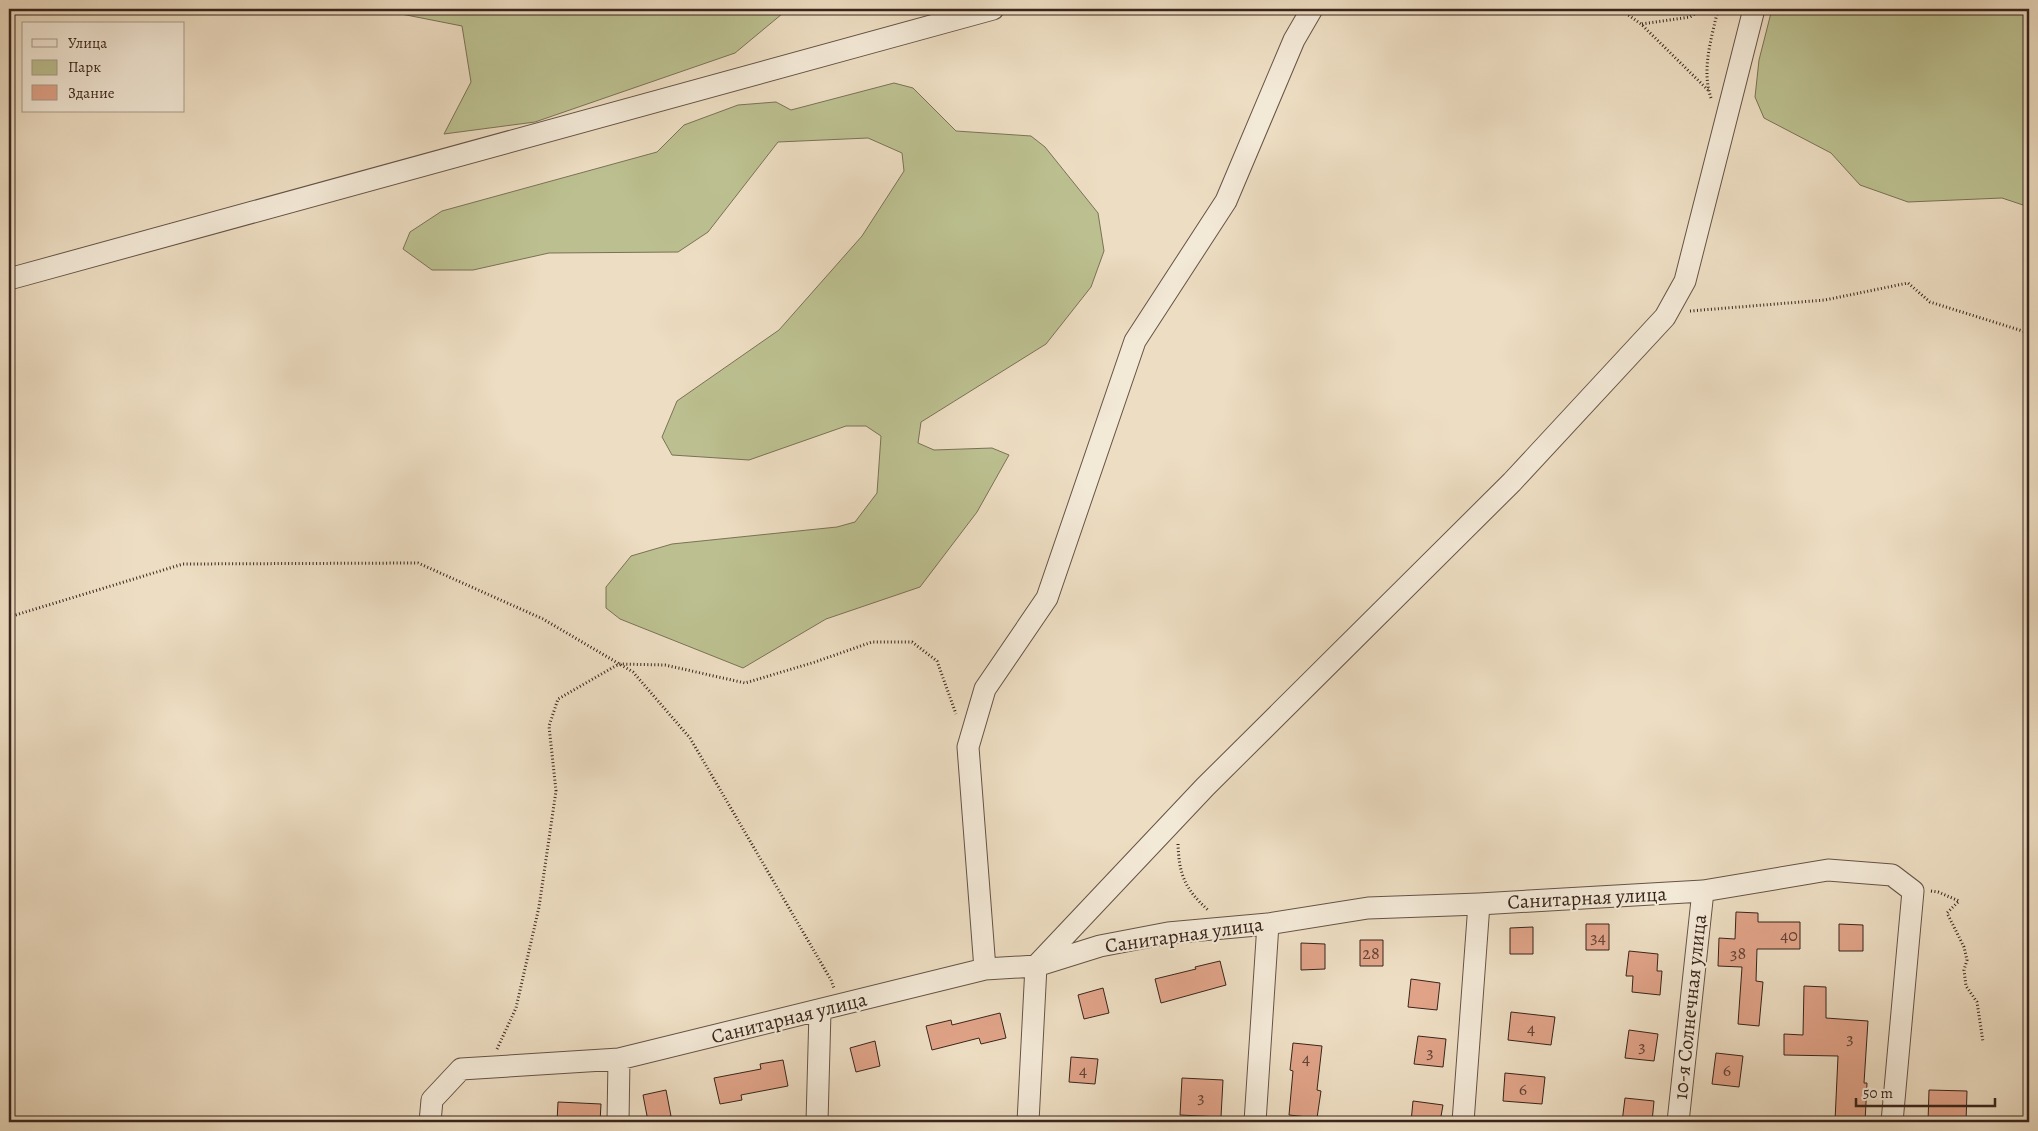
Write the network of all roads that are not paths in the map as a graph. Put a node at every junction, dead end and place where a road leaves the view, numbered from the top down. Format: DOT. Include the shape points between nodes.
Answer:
graph roads {
  1 [pos="993,9"];
  2 [pos="1312,9"];
  3 [pos="1754,9"];
  4 [pos="9,279"];
  5 [pos="1703,891"];
  6 [pos="1479,904"];
  7 [pos="1268,924"];
  8 [pos="1036,966"];
  9 [pos="985,969"];
  10 [pos="830,1008"];
  11 [pos="620,1059"];
  12 [pos="430,1122"];
  13 [pos="618,1122"];
  14 [pos="817,1122"];
  15 [pos="1028,1122"];
  16 [pos="1255,1122"];
  17 [pos="1463,1122"];
  18 [pos="1678,1122"];
  19 [pos="1892,1122"];
  1 -- 4 [label="street"];
  2 -- 9 [label="street" via="1294,40 1226,201 1135,341 1047,598 985,689 968,747"];
  3 -- 8 [label="street" via="1685,281 1665,317 1512,482 1206,787"];
  5 -- 6 [label="street, Санитарная улица"];
  5 -- 18 [label="street, 10-я Солнечная улица"];
  5 -- 19 [label="street, Санитарная улица" via="1828,870 1892,875 1913,890"];
  6 -- 7 [label="street, Санитарная улица" via="1368,908"];
  6 -- 17 [label="street"];
  7 -- 8 [label="street, Санитарная улица" via="1168,933 1100,946"];
  7 -- 16 [label="street"];
  8 -- 9 [label="street, Санитарная улица"];
  8 -- 15 [label="street"];
  9 -- 10 [label="street, Санитарная улица"];
  10 -- 11 [label="street, Санитарная улица"];
  10 -- 14 [label="street"];
  11 -- 12 [label="street, Санитарная улица" via="461,1069 432,1100"];
  11 -- 13 [label="street"];
}
